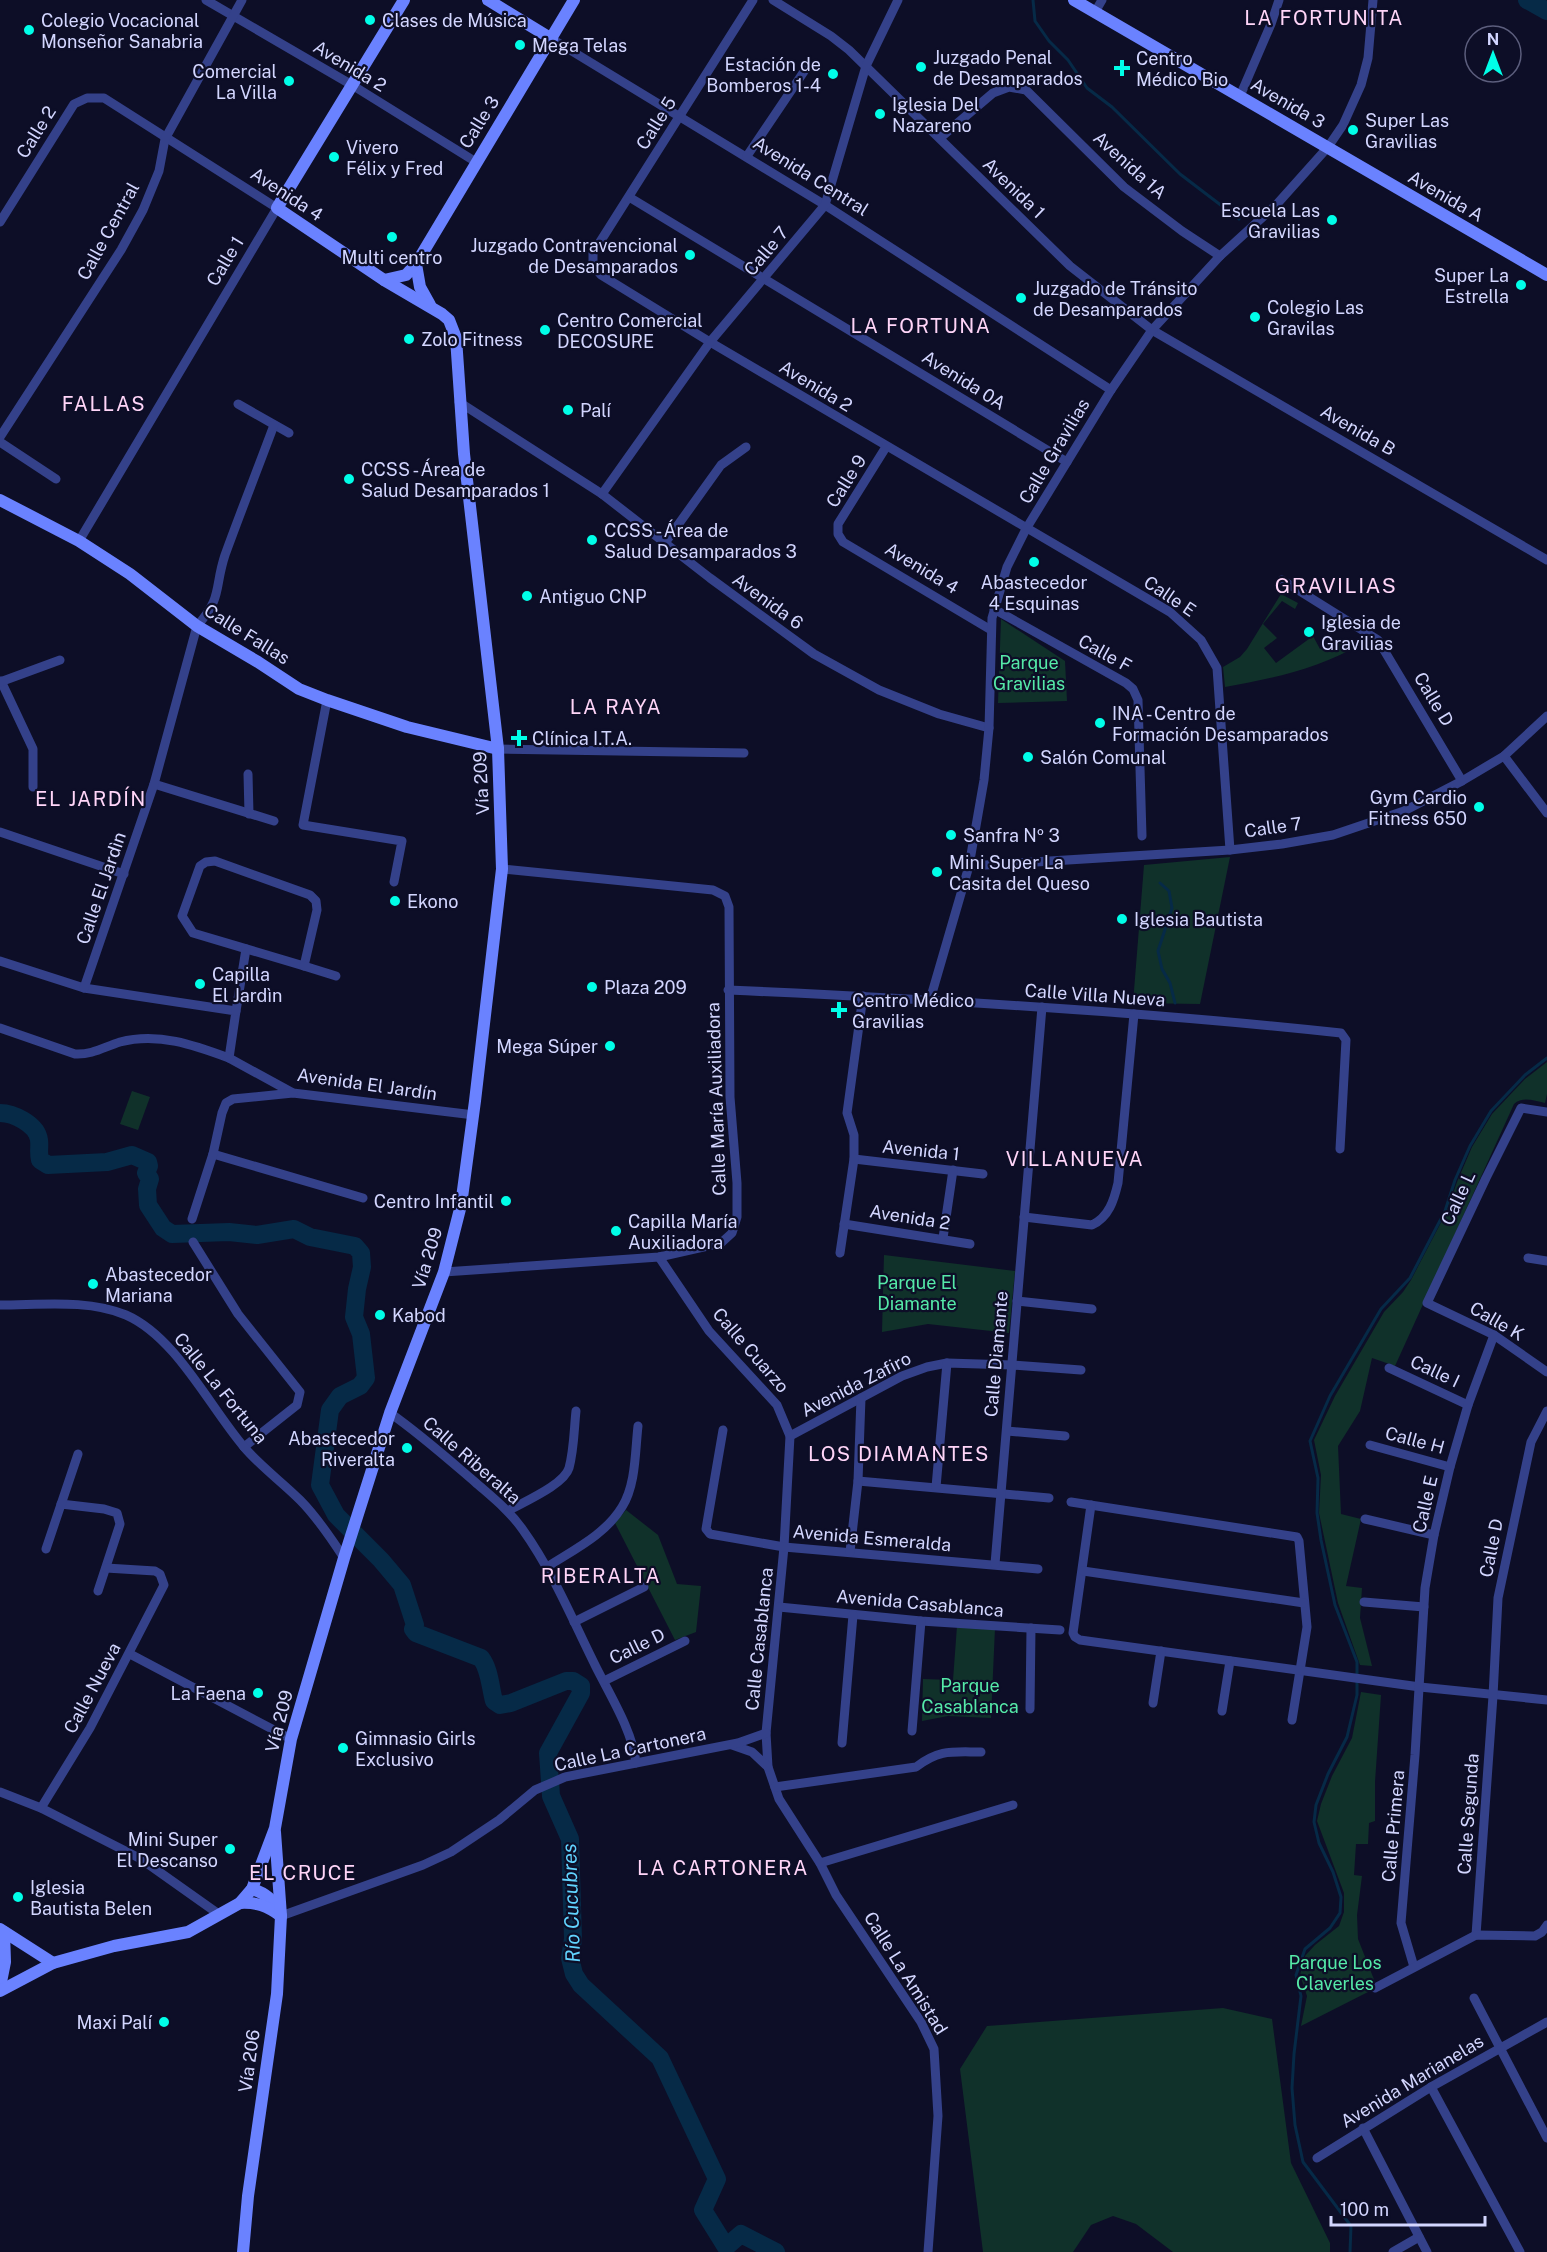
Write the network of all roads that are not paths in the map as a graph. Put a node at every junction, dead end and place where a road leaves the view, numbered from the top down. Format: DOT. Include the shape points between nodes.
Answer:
graph roads {
  1 [pos="206,0"];
  2 [pos="242,0"];
  3 [pos="404,0"];
  4 [pos="488,0"];
  5 [pos="574,0"];
  6 [pos="753,0"];
  7 [pos="773,0"];
  8 [pos="898,0"];
  9 [pos="1074,0"];
  10 [pos="1102,0"];
  11 [pos="1279,0"];
  12 [pos="1373,0"];
  13 [pos="1095,12"];
  14 [pos="233,16"];
  15 [pos="552,39"];
  16 [pos="866,66"];
  17 [pos="805,70"];
  18 [pos="352,85"];
  19 [pos="1240,96"];
  20 [pos="87,98"];
  21 [pos="679,116"];
  22 [pos="940,138"];
  23 [pos="165,139"];
  24 [pos="1328,147"];
  25 [pos="747,156"];
  26 [pos="476,162"];
  27 [pos="629,197"];
  28 [pos="825,205"];
  29 [pos="278,208"];
  30 [pos="0,222"];
  31 [pos="1220,256"];
  32 [pos="416,264"];
  33 [pos="593,265"];
  34 [pos="1547,275"];
  35 [pos="765,278"];
  36 [pos="384,280"];
  37 [pos="433,309"];
  38 [pos="1152,330"];
  39 [pos="456,338"];
  40 [pos="710,342"];
  41 [pos="1111,390"];
  42 [pos="459,402"];
  43 [pos="238,404"];
  44 [pos="274,425"];
  45 [pos="289,433"];
  46 [pos="0,437"];
  47 [pos="0,442"];
  48 [pos="746,447"];
  49 [pos="886,447"];
  50 [pos="1067,462"];
  51 [pos="56,479"];
  52 [pos="602,494"];
  53 [pos="0,500"];
  54 [pos="1026,529"];
  55 [pos="838,534"];
  56 [pos="79,541"];
  57 [pos="665,543"];
  58 [pos="1547,560"];
  59 [pos="1282,580"];
  60 [pos="994,609"];
  61 [pos="197,626"];
  62 [pos="991,630"];
  63 [pos="60,660"];
  64 [pos="1,681"];
  65 [pos="327,700"];
  66 [pos="1547,716"];
  67 [pos="989,728"];
  68 [pos="498,749"];
  69 [pos="744,753"];
  70 [pos="1504,756"];
  71 [pos="248,774"];
  72 [pos="1462,781"];
  73 [pos="154,784"];
  74 [pos="33,787"];
  75 [pos="1547,813"];
  76 [pos="249,814"];
  77 [pos="274,821"];
  78 [pos="0,832"];
  79 [pos="1142,836"];
  80 [pos="1230,850"];
  81 [pos="969,866"];
  82 [pos="502,869"];
  83 [pos="124,874"];
  84 [pos="394,882"];
  85 [pos="246,949"];
  86 [pos="0,961"];
  87 [pos="304,966"];
  88 [pos="336,976"];
  89 [pos="84,988"];
  90 [pos="728,990"];
  91 [pos="863,996"];
  92 [pos="930,1000"];
  93 [pos="1042,1007"];
  94 [pos="236,1011"];
  95 [pos="1134,1014"];
  96 [pos="0,1028"];
  97 [pos="229,1058"];
  98 [pos="293,1093"];
  99 [pos="1547,1112"];
  100 [pos="474,1115"];
  101 [pos="1340,1149"];
  102 [pos="213,1154"];
  103 [pos="854,1159"];
  104 [pos="953,1170"];
  105 [pos="983,1174"];
  106 [pos="363,1197"];
  107 [pos="1024,1217"];
  108 [pos="192,1219"];
  109 [pos="844,1224"];
  110 [pos="943,1238"];
  111 [pos="192,1242"];
  112 [pos="970,1244"];
  113 [pos="840,1253"];
  114 [pos="659,1257"];
  115 [pos="1528,1258"];
  116 [pos="1547,1261"];
  117 [pos="444,1272"];
  118 [pos="1017,1301"];
  119 [pos="1427,1303"];
  120 [pos="0,1305"];
  121 [pos="1092,1309"];
  122 [pos="1494,1335"];
  123 [pos="947,1363"];
  124 [pos="1012,1365"];
  125 [pos="1389,1368"];
  126 [pos="1081,1371"];
  127 [pos="1547,1372"];
  128 [pos="861,1398"];
  129 [pos="1468,1405"];
  130 [pos="576,1411"];
  131 [pos="1547,1412"];
  132 [pos="390,1413"];
  133 [pos="638,1426"];
  134 [pos="723,1430"];
  135 [pos="1007,1431"];
  136 [pos="790,1436"];
  137 [pos="1065,1436"];
  138 [pos="1370,1445"];
  139 [pos="244,1448"];
  140 [pos="78,1454"];
  141 [pos="1450,1467"];
  142 [pos="858,1481"];
  143 [pos="936,1487"];
  144 [pos="1001,1494"];
  145 [pos="1049,1498"];
  146 [pos="1071,1502"];
  147 [pos="61,1504"];
  148 [pos="1091,1505"];
  149 [pos="507,1511"];
  150 [pos="1365,1519"];
  151 [pos="1434,1535"];
  152 [pos="784,1547"];
  153 [pos="46,1549"];
  154 [pos="850,1552"];
  155 [pos="346,1554"];
  156 [pos="995,1564"];
  157 [pos="547,1567"];
  158 [pos="106,1568"];
  159 [pos="1038,1569"];
  160 [pos="1083,1571"];
  161 [pos="644,1587"];
  162 [pos="98,1591"];
  163 [pos="1364,1602"];
  164 [pos="1304,1603"];
  165 [pos="779,1607"];
  166 [pos="1424,1607"];
  167 [pos="853,1615"];
  168 [pos="921,1621"];
  169 [pos="574,1622"];
  170 [pos="1031,1628"];
  171 [pos="1060,1630"];
  172 [pos="685,1641"];
  173 [pos="1161,1650"];
  174 [pos="130,1654"];
  175 [pos="1230,1661"];
  176 [pos="1301,1669"];
  177 [pos="604,1681"];
  178 [pos="1420,1687"];
  179 [pos="1493,1696"];
  180 [pos="1547,1700"];
  181 [pos="1153,1703"];
  182 [pos="1030,1709"];
  183 [pos="1222,1711"];
  184 [pos="1292,1720"];
  185 [pos="912,1731"];
  186 [pos="766,1734"];
  187 [pos="291,1739"];
  188 [pos="842,1743"];
  189 [pos="731,1744"];
  190 [pos="981,1752"];
  191 [pos="636,1763"];
  192 [pos="768,1767"];
  193 [pos="775,1786"];
  194 [pos="0,1792"];
  195 [pos="1013,1805"];
  196 [pos="41,1808"];
  197 [pos="275,1828"];
  198 [pos="820,1863"];
  199 [pos="252,1889"];
  200 [pos="240,1903"];
  201 [pos="220,1915"];
  202 [pos="281,1916"];
  203 [pos="1545,1929"];
  204 [pos="2,1931"];
  205 [pos="1476,1935"];
  206 [pos="53,1963"];
  207 [pos="1414,1967"];
  208 [pos="1375,1988"];
  209 [pos="0,1989"];
  210 [pos="1474,1998"];
  211 [pos="1547,2022"];
  212 [pos="1499,2048"];
  213 [pos="1431,2087"];
  214 [pos="1363,2128"];
  215 [pos="1547,2138"];
  216 [pos="1317,2158"];
  217 [pos="1419,2238"];
  218 [pos="243,2252"];
  219 [pos="928,2252"];
  220 [pos="1393,2252"];
  221 [pos="1427,2252"];
  222 [pos="1520,2252"];
  1 -- 14 [label="street, Avenida 2"];
  2 -- 14 [label="street, Calle Central"];
  3 -- 18 [label="main road, Calle 1"];
  4 -- 15 [label="main road, Avenida Central"];
  5 -- 15 [label="main road, Calle 3"];
  6 -- 21 [label="street, Calle 5"];
  7 -- 16 [label="street, Avenida 1" via="831,36"];
  8 -- 16 [label="street, Calle 7"];
  9 -- 13 [label="main road, Avenida 3"];
  10 -- 13 [label="street"];
  11 -- 19 [label="street"];
  12 -- 24 [label="street, Calle Gravilias" via="1368,58 1361,85"];
  13 -- 19 [label="main road, Avenida 3"];
  14 -- 18 [label="street, Avenida 2"];
  14 -- 23 [label="street, Calle Central"];
  15 -- 21 [label="street, Avenida Central"];
  15 -- 26 [label="main road, Calle 3"];
  16 -- 22 [label="street, Avenida 1"];
  16 -- 28 [label="street, Calle 7"];
  17 -- 25 [label="street"];
  18 -- 26 [label="street, Avenida 2"];
  18 -- 29 [label="main road, Calle 1"];
  19 -- 24 [label="main road, Avenida 3"];
  20 -- 23 [label="street, Avenida 4" via="104,98"];
  20 -- 30 [label="street, Calle 2" via="74,104"];
  21 -- 25 [label="street, Avenida Central"];
  21 -- 27 [label="street, Calle 5"];
  22 -- 31 [label="street, Avenida 1A" via="993,93 1009,87 1026,90 1125,187"];
  22 -- 38 [label="street, Avenida 1" via="1070,266"];
  23 -- 29 [label="street, Avenida 4"];
  23 -- 46 [label="street, Calle Central" via="159,171 121,250"];
  24 -- 31 [label="street, Calle Gravilias" via="1277,204"];
  24 -- 34 [label="main road, Avenida A"];
  25 -- 28 [label="street, Avenida Central"];
  26 -- 32 [label="main road, Calle 3"];
  27 -- 33 [label="street, Calle 5" via="593,253"];
  27 -- 35 [label="street, Avenida 0A"];
  28 -- 35 [label="street, Calle 7"];
  28 -- 41 [label="street, Avenida Central"];
  29 -- 36 [label="main road, Avenida 4"];
  29 -- 56 [label="street, Calle 1"];
  31 -- 38 [label="street, Calle Gravilias"];
  32 -- 36 [label="main road" via="406,275"];
  32 -- 37 [label="main road" via="420,287"];
  33 -- 40 [label="street, Avenida 2" via="601,275"];
  35 -- 40 [label="street, Calle 7"];
  35 -- 50 [label="street, Avenida 0A"];
  36 -- 37 [label="main road, Avenida 4"];
  37 -- 39 [label="main road, Avenida 4" via="449,320"];
  38 -- 41 [label="street, Calle Gravilias"];
  38 -- 58 [label="street, Avenida B"];
  39 -- 42 [label="main road, Vía 209"];
  40 -- 49 [label="street, Avenida 2"];
  40 -- 52 [label="street, Calle 7"];
  41 -- 50 [label="street, Calle Gravilias"];
  42 -- 52 [label="street, Avenida 6"];
  42 -- 68 [label="main road, Vía 209"];
  43 -- 44 [label="street"];
  44 -- 45 [label="street"];
  44 -- 61 [label="street" via="225,558 214,603"];
  47 -- 51 [label="street"];
  48 -- 57 [label="street" via="721,465"];
  49 -- 54 [label="street, Avenida 2"];
  49 -- 55 [label="street, Calle 9" via="838,524"];
  50 -- 54 [label="street, Calle Gravilias"];
  52 -- 57 [label="street, Avenida 6"];
  53 -- 56 [label="main road, Calle Fallas"];
  54 -- 60 [label="street, Calle Gravilias" via="1007,567"];
  54 -- 80 [label="street, Calle E" via="1170,612 1201,640 1217,668"];
  55 -- 62 [label="street, Avenida 4" via="843,542"];
  56 -- 61 [label="main road, Calle Fallas" via="130,574"];
  57 -- 67 [label="street, Avenida 6" via="814,654 852,677 939,714"];
  59 -- 72 [label="street, Calle D" via="1378,640"];
  60 -- 62 [label="street, Calle Gravilias"];
  60 -- 79 [label="street, Calle F" via="1133,689 1138,699"];
  61 -- 65 [label="main road, Calle Fallas" via="299,689"];
  61 -- 73 [label="street, Calle El Jardìn"];
  62 -- 67 [label="street, Calle Gravilias"];
  63 -- 64 [label="street"];
  64 -- 74 [label="street" via="33,750"];
  65 -- 68 [label="main road, Calle Fallas" via="407,727"];
  65 -- 84 [label="street" via="303,825 402,841"];
  66 -- 70 [label="street, Calle 7"];
  67 -- 81 [label="street, Calle Gravilias"];
  68 -- 69 [label="street"];
  68 -- 82 [label="main road, Vía 209"];
  70 -- 72 [label="street, Calle 7"];
  70 -- 75 [label="street"];
  71 -- 76 [label="street"];
  72 -- 80 [label="street, Calle 7" via="1404,811 1333,835"];
  73 -- 76 [label="street"];
  73 -- 83 [label="street, Calle El Jardìn"];
  76 -- 77 [label="street"];
  78 -- 83 [label="street"];
  80 -- 81 [label="street, Calle 7"];
  81 -- 92 [label="street, Calle Gravilias"];
  82 -- 90 [label="street, Calle María Auxiliadora" via="713,890 725,896 729,907"];
  82 -- 100 [label="main road, Vía 209"];
  83 -- 89 [label="street, Calle El Jardìn"];
  85 -- 87 [label="street"];
  85 -- 87 [label="street" via="193,933 182,916 200,866 206,862 215,861 310,895 316,901"];
  85 -- 94 [label="street"];
  86 -- 89 [label="street"];
  87 -- 88 [label="street"];
  89 -- 94 [label="street"];
  90 -- 91 [label="street, Calle Villa Nueva"];
  90 -- 114 [label="street, Calle María Auxiliadora" via="737,1217 732,1233 721,1243"];
  91 -- 92 [label="street, Calle Villa Nueva"];
  91 -- 103 [label="street" via="848,1113 854,1135"];
  92 -- 93 [label="street, Calle Villa Nueva"];
  93 -- 95 [label="street, Calle Villa Nueva"];
  93 -- 107 [label="street, Calle Diamante"];
  94 -- 97 [label="street"];
  95 -- 101 [label="street, Calle Villa Nueva" via="1341,1033 1346,1040"];
  95 -- 107 [label="street" via="1118,1183 1110,1208 1092,1225"];
  96 -- 97 [label="street, Avenida El Jardín" via="75,1054 88,1055 121,1042 145,1039 177,1040"];
  97 -- 98 [label="street, Avenida El Jardín"];
  98 -- 100 [label="street, Avenida El Jardín"];
  98 -- 102 [label="street" via="226,1103"];
  99 -- 119 [label="street, Calle L" via="1521,1108"];
  100 -- 117 [label="main road, Vía 209" via="461,1205"];
  102 -- 106 [label="street"];
  102 -- 108 [label="street"];
  103 -- 104 [label="street, Avenida 1"];
  103 -- 109 [label="street"];
  104 -- 105 [label="street, Avenida 1"];
  104 -- 110 [label="street"];
  107 -- 118 [label="street, Calle Diamante"];
  109 -- 110 [label="street, Avenida 2"];
  109 -- 113 [label="street"];
  110 -- 112 [label="street, Avenida 2"];
  111 -- 139 [label="street" via="238,1314 300,1392 297,1405"];
  114 -- 117 [label="street, Calle María Auxiliadora"];
  114 -- 136 [label="street, Calle Cuarzo" via="709,1331 777,1405"];
  115 -- 116 [label="street"];
  117 -- 132 [label="main road, Vía 209"];
  118 -- 121 [label="street"];
  118 -- 124 [label="street, Calle Diamante"];
  119 -- 122 [label="street, Calle K"];
  120 -- 139 [label="street, Calle La Fortuna" via="107,1308 152,1330 174,1353"];
  122 -- 127 [label="street, Calle K"];
  122 -- 129 [label="street, Calle E"];
  123 -- 124 [label="street, Avenida Zafiro"];
  123 -- 128 [label="street, Avenida Zafiro" via="902,1376"];
  123 -- 143 [label="street"];
  124 -- 126 [label="street, Avenida Zafiro"];
  124 -- 135 [label="street, Calle Diamante"];
  125 -- 129 [label="street, Calle I"];
  128 -- 136 [label="street, Avenida Zafiro"];
  128 -- 142 [label="street"];
  129 -- 141 [label="street, Calle E"];
  130 -- 149 [label="street" via="569,1470 562,1479"];
  131 -- 179 [label="street, Calle D" via="1531,1442 1498,1598"];
  132 -- 149 [label="street, Calle Riberalta" via="425,1438"];
  132 -- 155 [label="main road, Vía 209"];
  133 -- 157 [label="street" via="633,1474 623,1506 596,1536"];
  134 -- 152 [label="street, Avenida Esmeralda" via="706,1529 710,1534"];
  135 -- 137 [label="street"];
  135 -- 144 [label="street, Calle Diamante"];
  136 -- 152 [label="street, Calle Cuarzo"];
  138 -- 141 [label="street, Calle H"];
  139 -- 155 [label="street, Calle La Fortuna" via="301,1502"];
  140 -- 147 [label="street"];
  141 -- 151 [label="street, Calle E"];
  142 -- 143 [label="street"];
  142 -- 154 [label="street"];
  143 -- 144 [label="street"];
  144 -- 145 [label="street"];
  144 -- 156 [label="street, Calle Diamante"];
  146 -- 148 [label="street"];
  147 -- 153 [label="street"];
  147 -- 158 [label="street" via="117,1513 120,1524"];
  148 -- 160 [label="street"];
  148 -- 164 [label="street" via="1297,1538"];
  149 -- 157 [label="street, Calle Riberalta"];
  150 -- 151 [label="street"];
  151 -- 166 [label="street, Calle E"];
  152 -- 154 [label="street, Avenida Esmeralda"];
  152 -- 165 [label="street, Calle Casablanca"];
  154 -- 156 [label="street, Avenida Esmeralda"];
  155 -- 187 [label="main road, Vía 209"];
  156 -- 159 [label="street, Avenida Esmeralda"];
  157 -- 169 [label="street, Calle Riberalta"];
  158 -- 162 [label="street"];
  158 -- 174 [label="street, Calle Nueva" via="155,1571 163,1580"];
  160 -- 164 [label="street"];
  160 -- 173 [label="street" via="1075,1637"];
  161 -- 169 [label="street"];
  163 -- 166 [label="street"];
  164 -- 176 [label="street" via="1307,1627"];
  165 -- 167 [label="street, Avenida Casablanca"];
  165 -- 186 [label="street, Calle Casablanca"];
  166 -- 178 [label="street, Calle E"];
  167 -- 168 [label="street, Avenida Casablanca"];
  167 -- 188 [label="street"];
  168 -- 170 [label="street, Avenida Casablanca"];
  168 -- 185 [label="street"];
  169 -- 177 [label="street, Calle Riberalta"];
  170 -- 171 [label="street, Avenida Casablanca"];
  170 -- 182 [label="street"];
  172 -- 177 [label="street, Calle D"];
  173 -- 175 [label="street"];
  173 -- 181 [label="street"];
  174 -- 187 [label="street"];
  174 -- 196 [label="street, Calle Nueva"];
  175 -- 176 [label="street"];
  175 -- 183 [label="street"];
  176 -- 178 [label="street"];
  176 -- 184 [label="street"];
  177 -- 191 [label="street, Calle Riberalta" via="635,1748"];
  178 -- 179 [label="street"];
  178 -- 207 [label="street, Calle Primera" via="1401,1923"];
  179 -- 180 [label="street"];
  179 -- 205 [label="street, Calle Segunda"];
  186 -- 189 [label="street, Calle La Cartonera"];
  186 -- 192 [label="street, Calle La Amistad"];
  187 -- 197 [label="main road, Vía 209"];
  189 -- 191 [label="street, Calle La Cartonera"];
  189 -- 192 [label="street" via="752,1752"];
  190 -- 193 [label="street" via="943,1752 916,1767"];
  191 -- 202 [label="street, Calle La Cartonera" via="565,1777 535,1790 451,1852"];
  192 -- 193 [label="street, Calle La Amistad"];
  193 -- 198 [label="street, Calle La Amistad" via="779,1799"];
  194 -- 196 [label="street"];
  195 -- 198 [label="street"];
  196 -- 201 [label="street" via="141,1859"];
  197 -- 199 [label="main road, Vía 209"];
  197 -- 202 [label="main road, Vía 206"];
  198 -- 219 [label="street, Calle La Amistad" via="836,1895 921,2022 934,2049 938,2116"];
  199 -- 200 [label="main road, Vía 209"];
  199 -- 202 [label="main road" via="271,1899"];
  200 -- 201 [label="main road, Vía 209"];
  200 -- 202 [label="main road" via="263,1905"];
  201 -- 206 [label="main road, Vía 209" via="188,1932"];
  202 -- 218 [label="main road, Vía 206" via="277,1994"];
  203 -- 205 [label="street" via="1535,1936"];
  204 -- 206 [label="main road"];
  204 -- 209 [label="main road" via="5,1962"];
  205 -- 207 [label="street"];
  206 -- 209 [label="main road, Vía 209"];
  207 -- 208 [label="street"];
  210 -- 212 [label="street"];
  211 -- 212 [label="street, Avenida Marianelas"];
  212 -- 213 [label="street, Avenida Marianelas"];
  212 -- 215 [label="street"];
  213 -- 214 [label="street, Avenida Marianelas"];
  213 -- 222 [label="street"];
  214 -- 216 [label="street, Avenida Marianelas"];
  214 -- 217 [label="street"];
  217 -- 220 [label="street"];
  217 -- 221 [label="street"];
}
